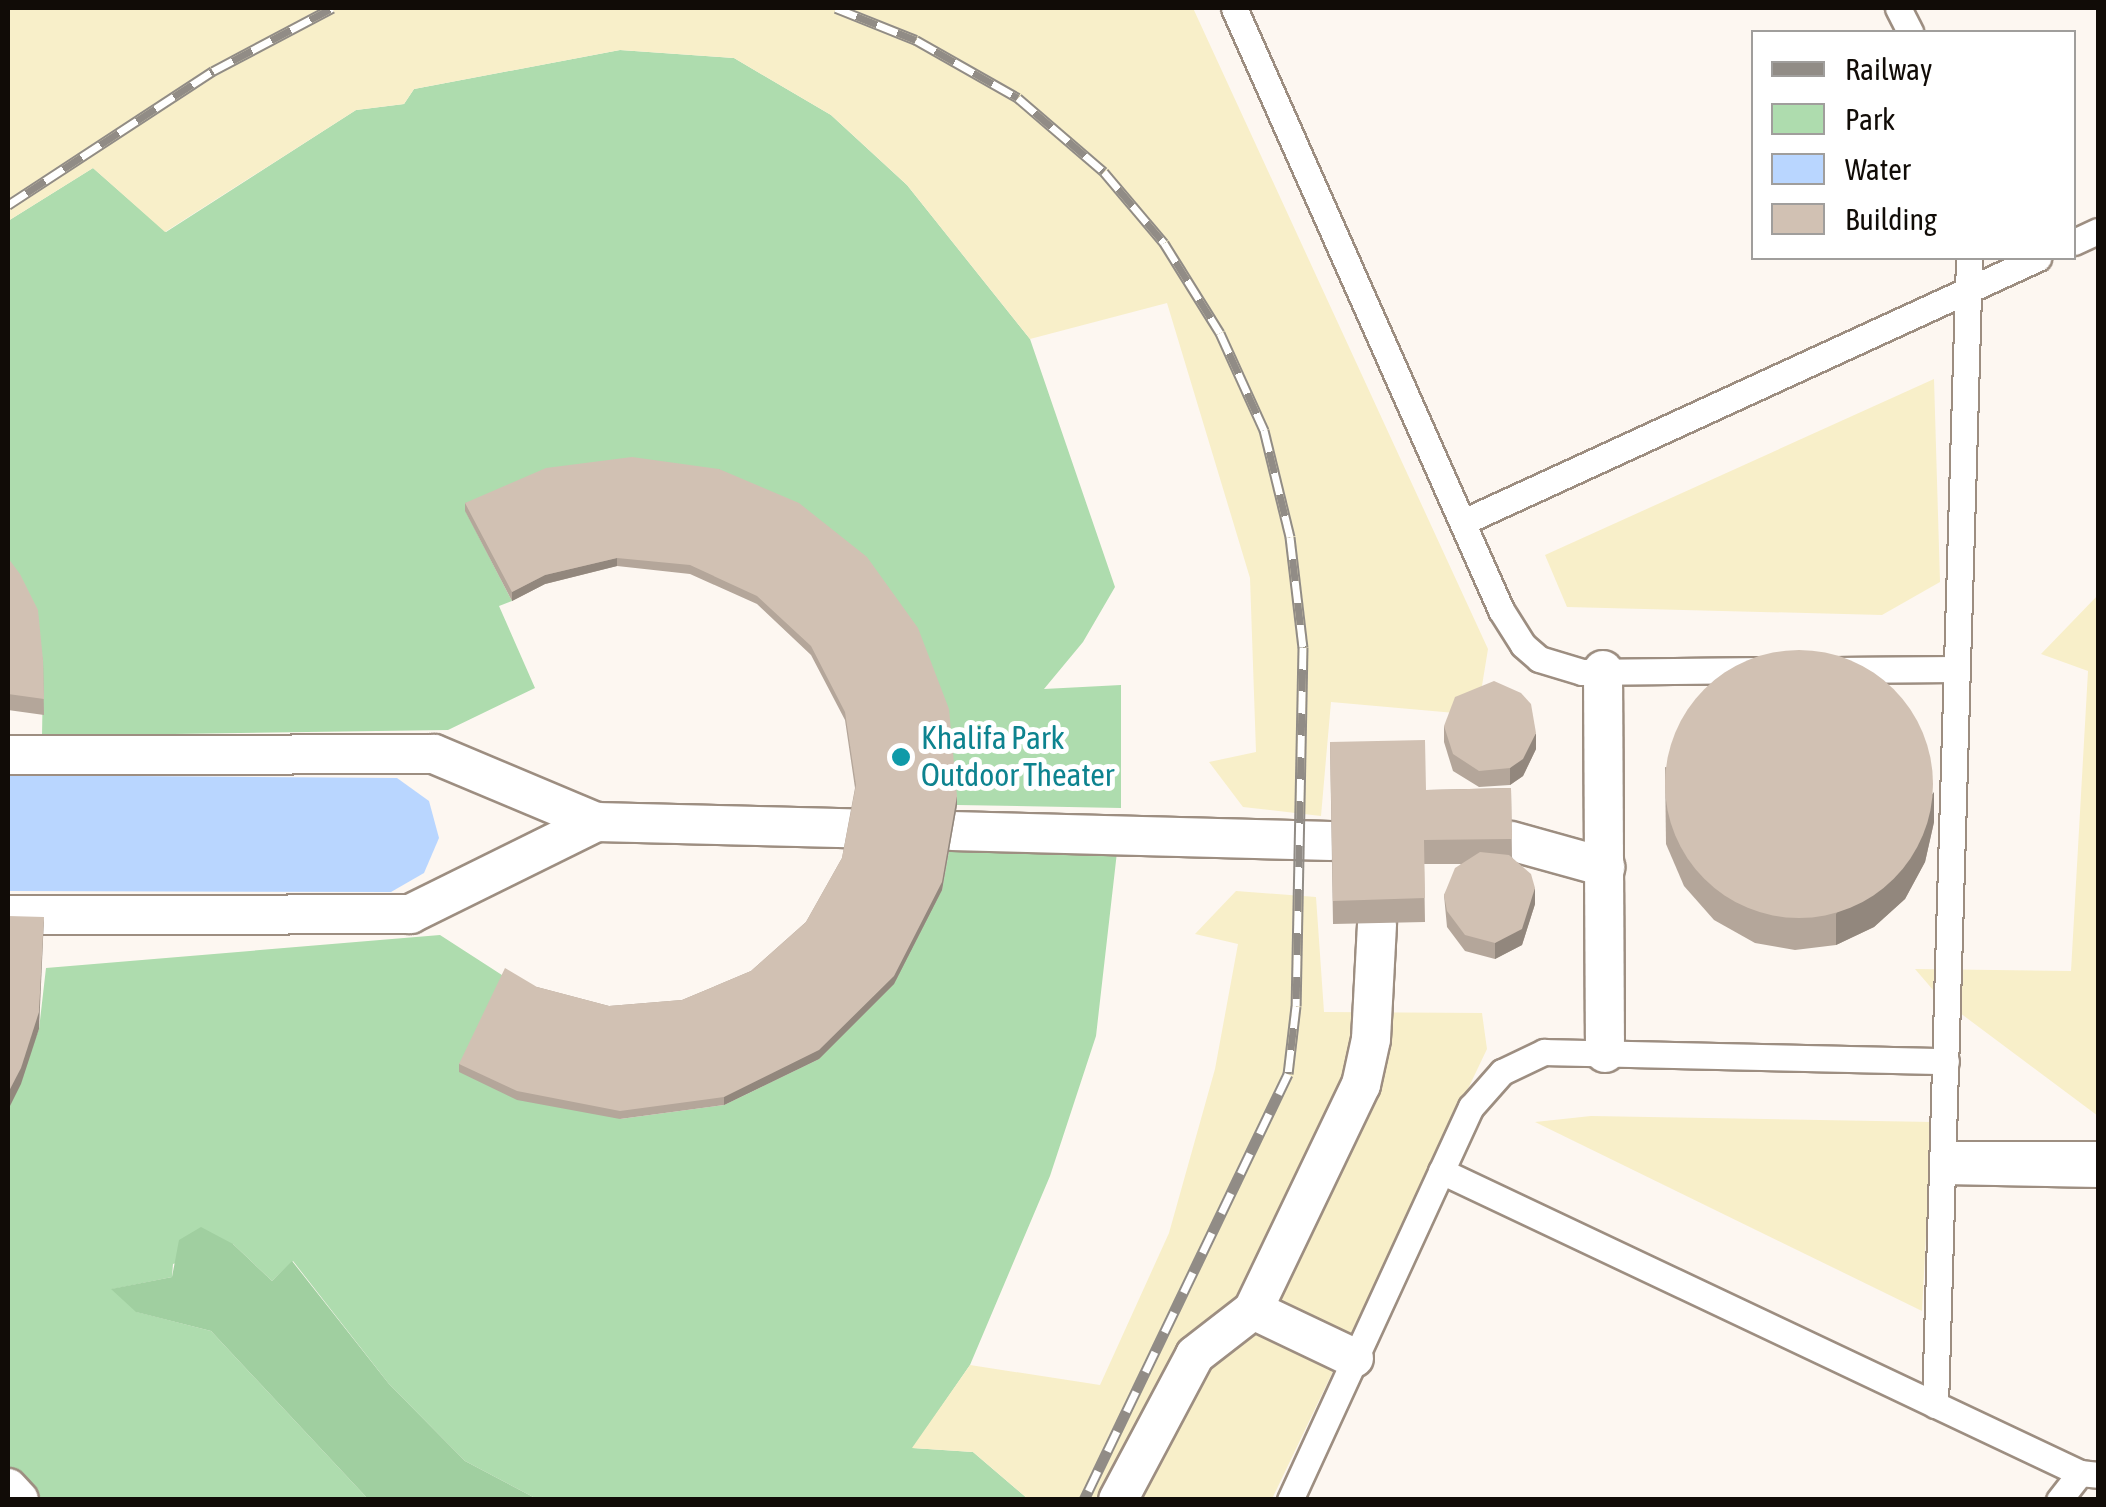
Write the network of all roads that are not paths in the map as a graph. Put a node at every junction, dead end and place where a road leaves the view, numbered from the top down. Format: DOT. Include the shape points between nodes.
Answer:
graph roads {
  1 [pos="1234,8"];
  2 [pos="1969,260"];
  3 [pos="2033,260"];
  4 [pos="1966,289"];
  5 [pos="1462,522"];
  6 [pos="1956,669"];
  7 [pos="1603,670"];
  8 [pos="8,755"];
  9 [pos="596,822"];
  10 [pos="850,828"];
  11 [pos="952,831"];
  12 [pos="1331,841"];
  13 [pos="1511,841"];
  14 [pos="1606,867"];
  15 [pos="8,914"];
  16 [pos="1376,924"];
  17 [pos="1605,1053"];
  18 [pos="1946,1061"];
  19 [pos="2098,1154"];
  20 [pos="1944,1162"];
  21 [pos="1441,1171"];
  22 [pos="2098,1174"];
  23 [pos="1252,1310"];
  24 [pos="1354,1358"];
  25 [pos="1936,1405"];
  26 [pos="2089,1474"];
  27 [pos="8,1488"];
  28 [pos="18,1500"];
  29 [pos="1118,1500"];
  30 [pos="1290,1500"];
  31 [pos="2059,1500"];
  1 -- 5 [label="lane"];
  2 -- 4 [label="lane"];
  3 -- 4 [label="lane"];
  4 -- 5 [label="lane"];
  4 -- 6 [label="lane"];
  5 -- 7 [label="lane" via="1523,645 1560,668"];
  6 -- 7 [label="lane"];
  6 -- 18 [label="lane"];
  7 -- 14 [label="street"];
  8 -- 9 [label="street" via="434,754"];
  9 -- 10 [label="street"];
  9 -- 15 [label="street" via="410,914"];
  11 -- 12 [label="street"];
  13 -- 14 [label="street"];
  14 -- 17 [label="street"];
  16 -- 23 [label="street" via="1371,1038 1360,1085"];
  17 -- 18 [label="lane"];
  17 -- 21 [label="lane" via="1544,1052 1502,1072 1470,1106"];
  18 -- 20 [label="lane"];
  19 -- 20 [label="lane"];
  20 -- 22 [label="lane"];
  20 -- 25 [label="lane"];
  21 -- 24 [label="lane"];
  21 -- 25 [label="lane"];
  23 -- 24 [label="street"];
  23 -- 29 [label="street" via="1195,1355"];
  24 -- 30 [label="lane"];
  25 -- 26 [label="lane"];
  26 -- 31 [label="lane"];
  27 -- 28 [label="street"];
}
